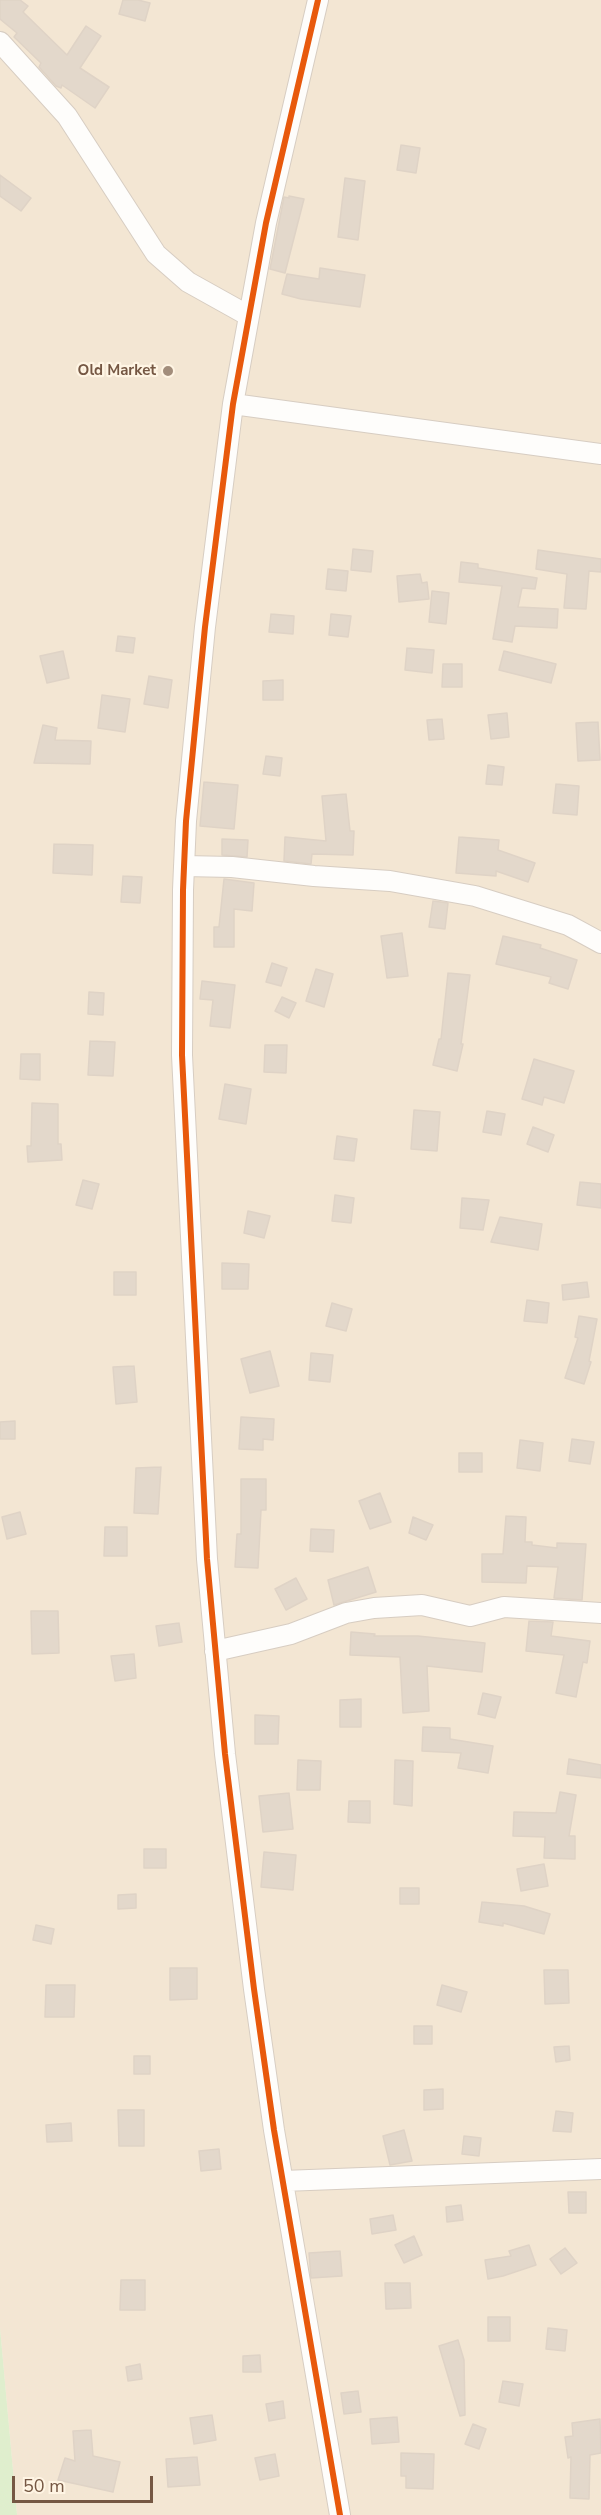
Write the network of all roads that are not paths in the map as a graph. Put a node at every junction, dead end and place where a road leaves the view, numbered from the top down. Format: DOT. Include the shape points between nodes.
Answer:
graph roads {
  1 [pos="318,0"];
  2 [pos="0,42"];
  3 [pos="249,316"];
  4 [pos="233,404"];
  5 [pos="601,454"];
  6 [pos="184,866"];
  7 [pos="601,943"];
  8 [pos="601,1613"];
  9 [pos="215,1651"];
  10 [pos="601,2169"];
  11 [pos="283,2181"];
  12 [pos="340,2515"];
  1 -- 3 [label="street" via="266,224"];
  2 -- 3 [label="street" via="67,116 156,254 188,282"];
  3 -- 4 [label="street"];
  4 -- 5 [label="street"];
  4 -- 6 [label="street" via="206,627"];
  6 -- 7 [label="street" via="390,881 475,896 568,925"];
  6 -- 9 [label="street" via="182,1055 206,1548"];
  8 -- 9 [label="street" via="504,1607 470,1616 422,1605 374,1608 346,1613 291,1634"];
  9 -- 11 [label="street" via="251,1965"];
  10 -- 11 [label="street"];
  11 -- 12 [label="street"];
}
